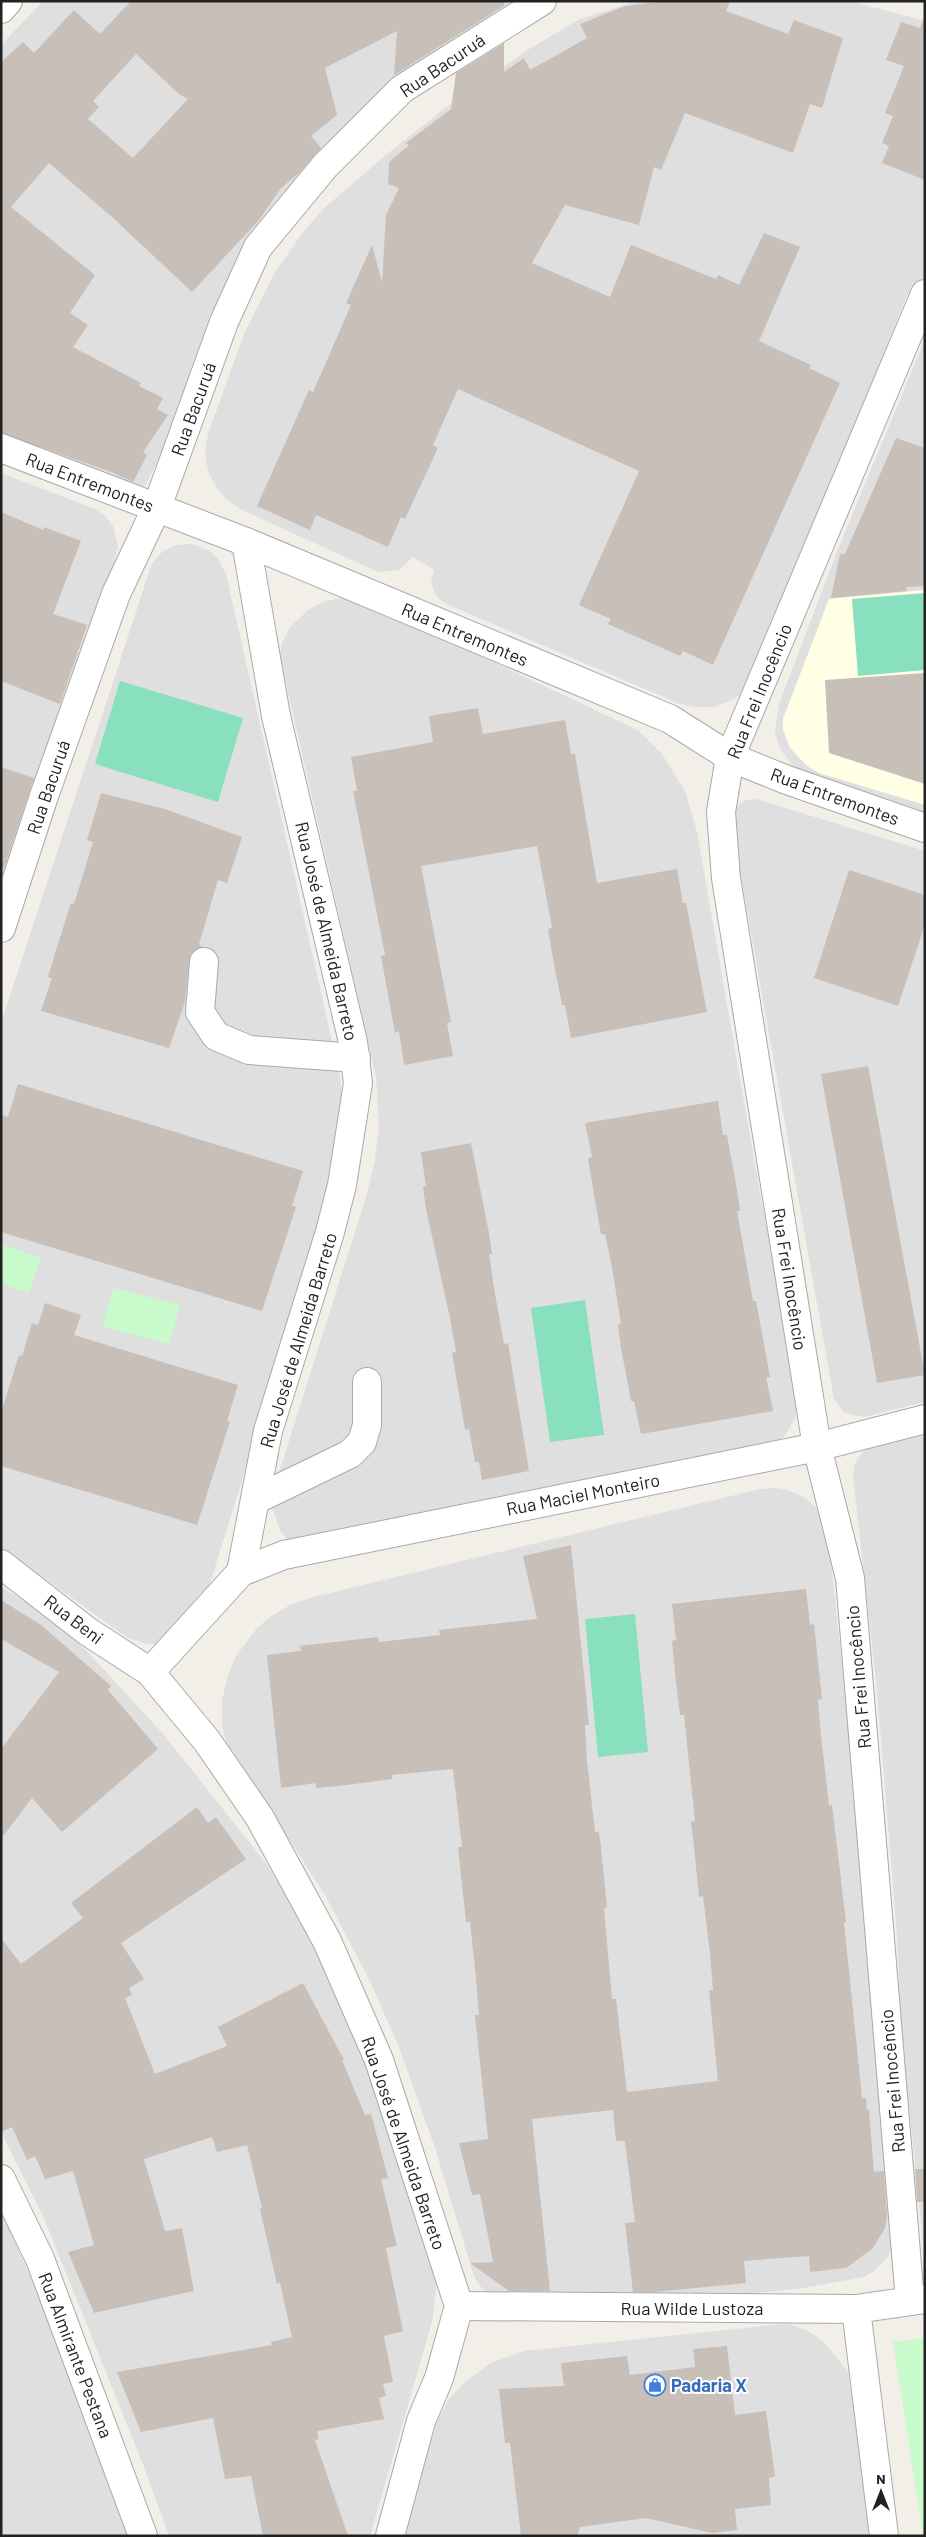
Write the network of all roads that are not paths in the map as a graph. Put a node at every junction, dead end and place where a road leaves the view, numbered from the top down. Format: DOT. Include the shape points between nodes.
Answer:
graph roads {
  1 [pos="8,1"];
  2 [pos="542,1"];
  3 [pos="1,9"];
  4 [pos="925,294"];
  5 [pos="1,448"];
  6 [pos="158,507"];
  7 [pos="246,542"];
  8 [pos="730,757"];
  9 [pos="925,828"];
  10 [pos="1,928"];
  11 [pos="204,962"];
  12 [pos="356,1058"];
  13 [pos="367,1382"];
  14 [pos="925,1419"];
  15 [pos="817,1447"];
  16 [pos="255,1500"];
  17 [pos="1,1564"];
  18 [pos="241,1572"];
  19 [pos="150,1672"];
  20 [pos="1,2179"];
  21 [pos="917,2300"];
  22 [pos="459,2306"];
  23 [pos="856,2309"];
  24 [pos="143,2536"];
  25 [pos="390,2536"];
  26 [pos="884,2536"];
  1 -- 3 [label="street"];
  2 -- 6 [label="street, Rua Bacuruá" via="402,89 325,166 258,247 224,322"];
  4 -- 8 [label="street, Rua Frei Inocêncio"];
  5 -- 6 [label="street, Rua Entremontes"];
  6 -- 7 [label="street, Rua Entremontes"];
  6 -- 10 [label="street, Rua Bacuruá" via="116,594"];
  7 -- 8 [label="street, Rua Entremontes" via="670,720"];
  7 -- 12 [label="street, Rua José de Almeida Barreto" via="276,716"];
  8 -- 9 [label="street, Rua Entremontes"];
  8 -- 15 [label="street, Rua Frei Inocêncio" via="720,812 726,878"];
  11 -- 12 [label="street" via="200,1012 216,1036 249,1050"];
  12 -- 16 [label="street, Rua José de Almeida Barreto" via="358,1083 342,1185 268,1431"];
  13 -- 16 [label="street" via="367,1425 362,1442 350,1454"];
  14 -- 15 [label="street, Rua Maciel Monteiro"];
  15 -- 18 [label="street, Rua Maciel Monteiro" via="284,1555"];
  15 -- 21 [label="street, Rua Frei Inocêncio" via="850,1578"];
  16 -- 18 [label="street, Rua José de Almeida Barreto"];
  17 -- 19 [label="street, Rua Beni" via="87,1631"];
  18 -- 19 [label="street"];
  19 -- 22 [label="street, Rua José de Almeida Barreto" via="207,1741 260,1818 327,1941 379,2060"];
  20 -- 24 [label="street, Rua Almirante Pestana" via="40,2259"];
  21 -- 23 [label="street, Rua Wilde Lustoza"];
  22 -- 23 [label="street, Rua Wilde Lustoza"];
  22 -- 25 [label="street" via="439,2378 421,2421"];
  23 -- 26 [label="street"];
}
